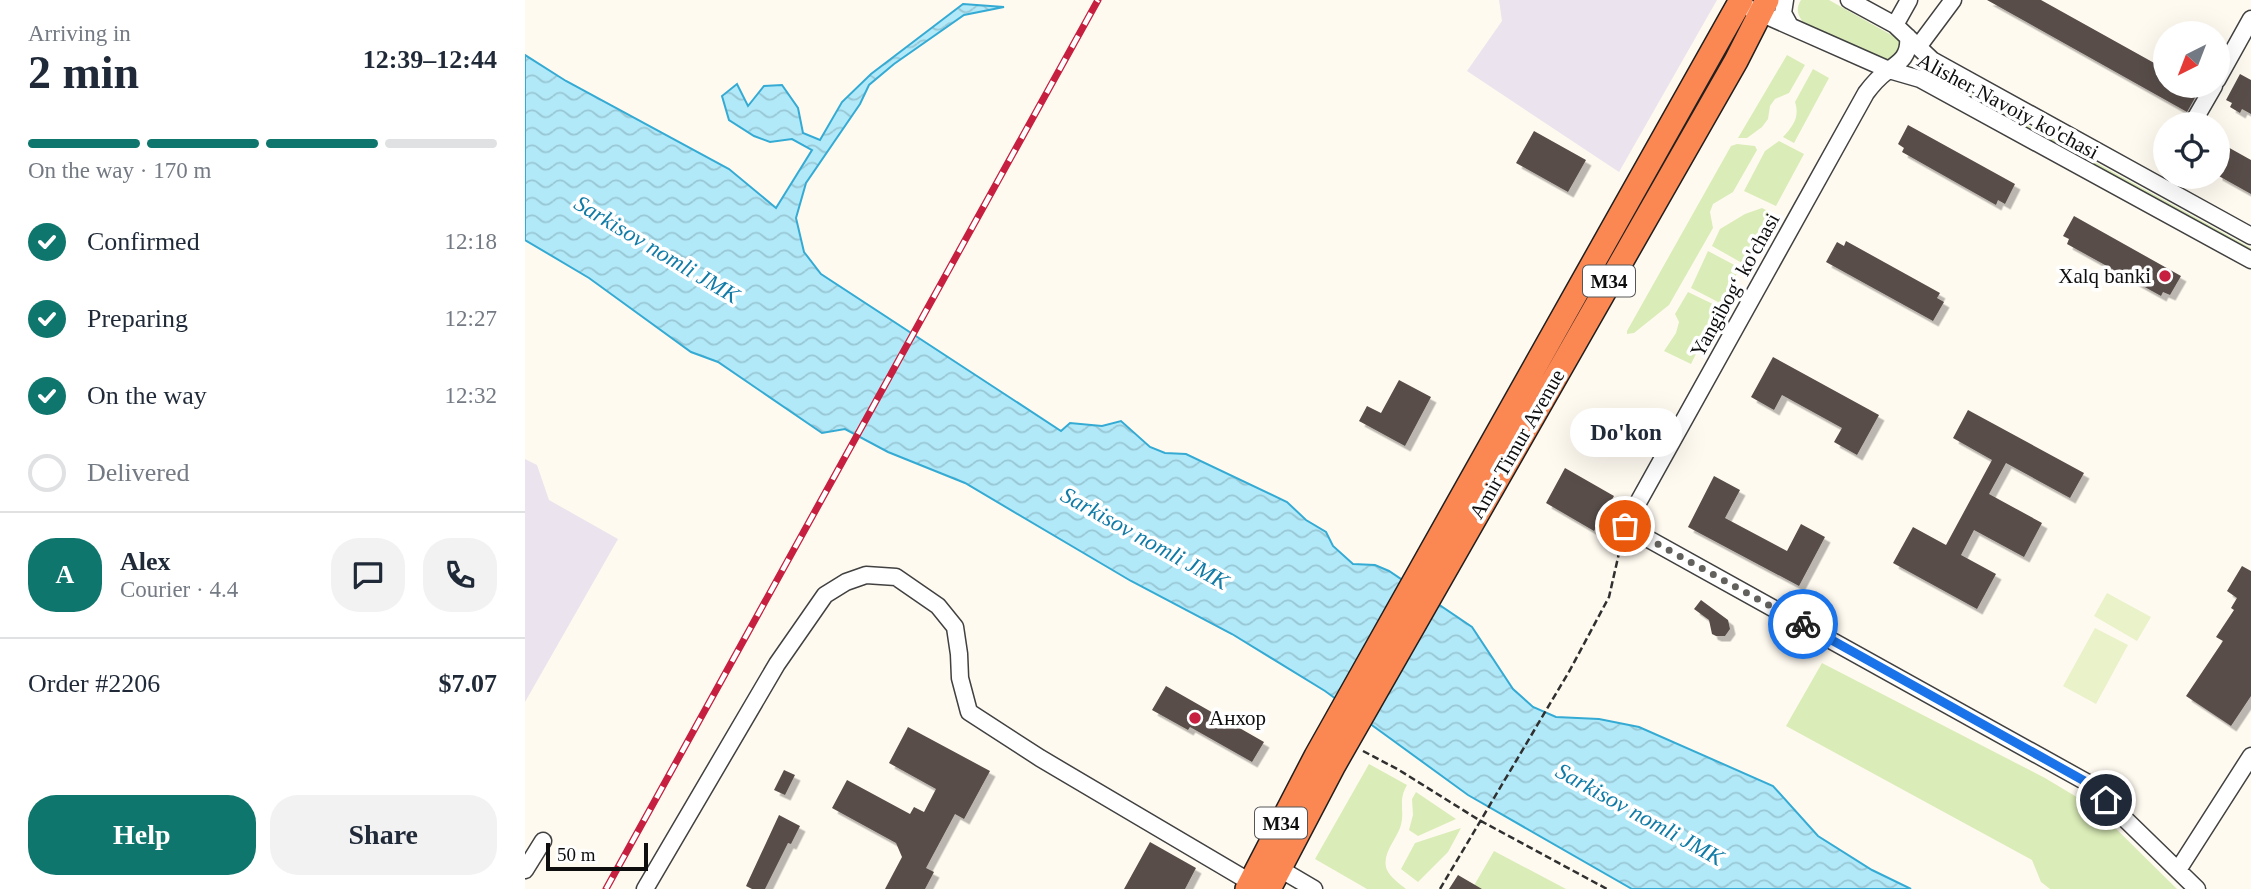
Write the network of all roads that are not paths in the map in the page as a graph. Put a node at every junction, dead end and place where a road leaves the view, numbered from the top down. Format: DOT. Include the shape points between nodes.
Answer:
graph roads {
  1 [pos="1785,0"];
  2 [pos="1849,0"];
  3 [pos="1909,0"];
  4 [pos="1953,0"];
  5 [pos="1740,2"];
  6 [pos="1764,6"];
  7 [pos="2251,19"];
  8 [pos="1789,24"];
  9 [pos="1895,25"];
  10 [pos="1913,42"];
  11 [pos="2230,57"];
  12 [pos="1889,70"];
  13 [pos="2153,174"];
  14 [pos="2178,189"];
  15 [pos="2251,236"];
  16 [pos="2251,261"];
  17 [pos="1440,557"];
  18 [pos="2251,756"];
  19 [pos="1325,760"];
  20 [pos="543,841"];
  21 [pos="525,870"];
  22 [pos="2178,870"];
  23 [pos="1262,882"];
  24 [pos="645,889"];
  25 [pos="1314,889"];
  26 [pos="2197,889"];
  1 -- 8 [label="street" via="1783,13"];
  2 -- 9 [label="street, Alisher Navoiy ko'chasi"];
  3 -- 9 [label="street"];
  4 -- 10 [label="street, Yangibog‘ ko'chasi"];
  5 -- 6 [label="street, Alisher Navoiy ko'chasi"];
  5 -- 17 [label="highway, Amir Timur Avenue / M34"];
  6 -- 8 [label="street, Alisher Navoiy ko'chasi"];
  6 -- 17 [label="highway, Amir Timur Avenue / M34"];
  7 -- 11 [label="street"];
  8 -- 12 [label="street, Alisher Navoiy ko'chasi"];
  9 -- 10 [label="street, Alisher Navoiy ko'chasi"];
  10 -- 12 [label="street, Yangibog‘ ko'chasi" via="1898,66"];
  10 -- 13 [label="street, Alisher Navoiy ko'chasi" via="1932,60"];
  12 -- 16 [label="street, Alisher Navoiy ko'chasi" via="1920,79"];
  12 -- 22 [label="street, Yangibog‘ ko'chasi" via="1865,93 1625,526 2088,783"];
  14 -- 15 [label="street, Alisher Navoiy ko'chasi"];
  17 -- 19 [label="highway, Amir Timur Avenue / M34"];
  18 -- 22 [label="street"];
  19 -- 23 [label="highway, Amir Timur Avenue / M34"];
  19 -- 23 [label="highway, Amir Timur Avenue / M34"];
  20 -- 21 [label="street"];
  22 -- 26 [label="street"];
  23 -- 24 [label="street" via="1040,758 969,712 955,627 938,607 896,577 866,575 825,595 804,624"];
  23 -- 25 [label="street"];
}
